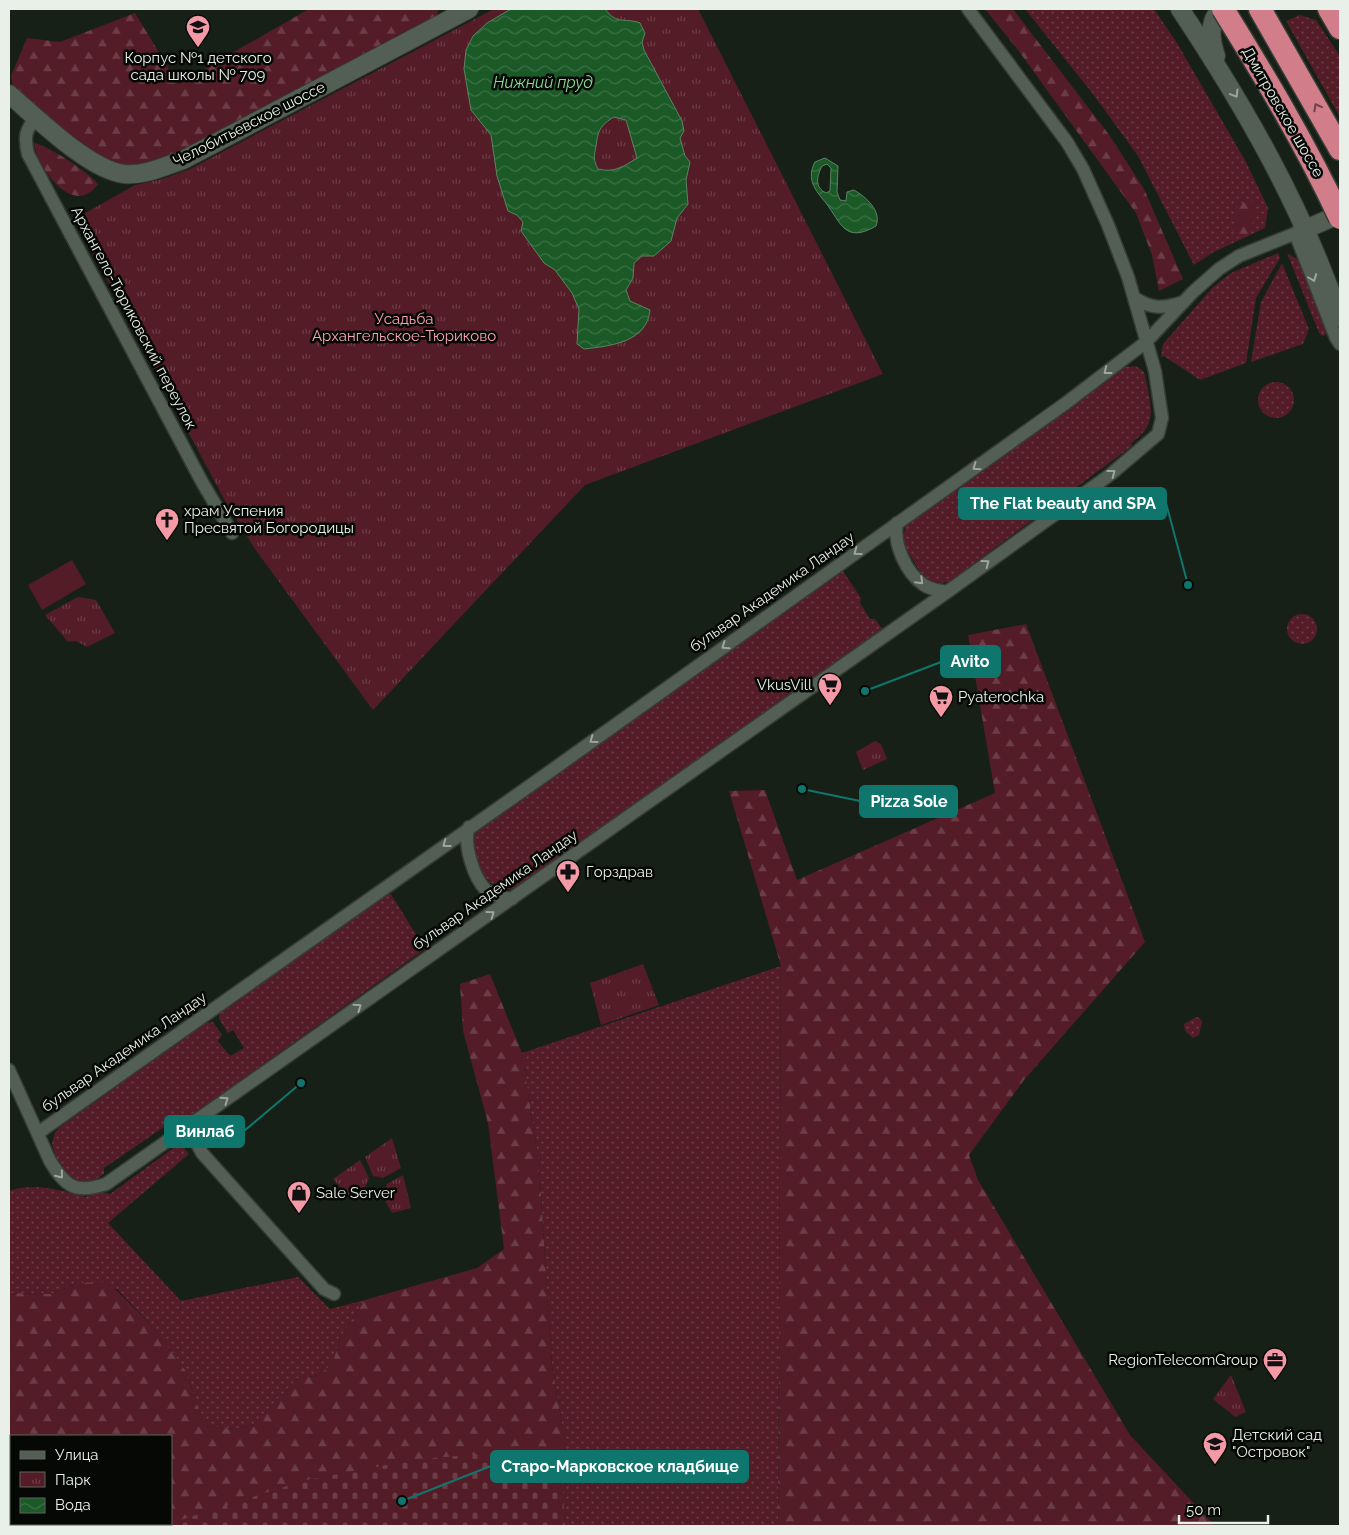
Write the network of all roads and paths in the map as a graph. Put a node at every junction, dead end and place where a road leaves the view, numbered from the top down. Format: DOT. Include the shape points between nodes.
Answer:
graph roads {
  1 [pos="468,9"];
  2 [pos="968,9"];
  3 [pos="1180,9"];
  4 [pos="1223,9"];
  5 [pos="1260,9"];
  6 [pos="1223,75"];
  7 [pos="9,94"];
  8 [pos="36,117"];
  9 [pos="1340,150"];
  10 [pos="1340,214"];
  11 [pos="1340,218"];
  12 [pos="1301,231"];
  13 [pos="1328,281"];
  14 [pos="1340,294"];
  15 [pos="1135,298"];
  16 [pos="1185,302"];
  17 [pos="1340,318"];
  18 [pos="1146,342"];
  19 [pos="1340,344"];
  20 [pos="897,523"];
  21 [pos="232,533"];
  22 [pos="947,592"];
  23 [pos="469,827"];
  24 [pos="512,899"];
  25 [pos="9,1070"];
  26 [pos="188,1127"];
  27 [pos="38,1132"];
  28 [pos="334,1294"];
  1 -- 8 [label="street, Челобитьевское шоссе" via="183,160 156,169 134,174 111,170 92,161"];
  2 -- 15 [label="street" via="1074,154 1108,225"];
  3 -- 6 [label="street"];
  4 -- 6 [label="street" via="1218,12 1211,30"];
  4 -- 11 [label="highway, Дмитровское шоссе, bridge" via="1268,81"];
  9 -- 5 [label="highway, Дмитровское шоссе, one-way"];
  6 -- 12 [label="street, one-way" via="1265,146"];
  7 -- 8 [label="street, Челобитьевское шоссе"];
  8 -- 21 [label="street, Архангело-Тюриковский переулок" via="27,127 25,143 28,154"];
  10 -- 12 [label="street"];
  12 -- 13 [label="street"];
  12 -- 16 [label="street, бульвар Академика Ландау" via="1240,256 1206,280"];
  12 -- 19 [label="street, one-way"];
  13 -- 14 [label="street"];
  13 -- 17 [label="street"];
  15 -- 16 [label="street" via="1146,306 1158,308"];
  15 -- 18 [label="street"];
  16 -- 18 [label="street, бульвар Академика Ландау"];
  18 -- 20 [label="street, бульвар Академика Ландау, one-way"];
  22 -- 18 [label="street, бульвар Академика Ландау, one-way" via="1119,468 1158,434 1161,406"];
  20 -- 22 [label="street, one-way" via="897,546 918,581"];
  20 -- 23 [label="street, бульвар Академика Ландау, one-way"];
  22 -- 24 [label="street, бульвар Академика Ландау"];
  23 -- 24 [label="street" via="466,848 479,880 493,894"];
  23 -- 27 [label="street, бульвар Академика Ландау, one-way"];
  26 -- 24 [label="street, бульвар Академика Ландау, one-way"];
  25 -- 27 [label="street"];
  27 -- 26 [label="street, бульвар Академика Ландау, one-way" via="59,1174 69,1185 84,1190 106,1184"];
  26 -- 28 [label="street" via="202,1153 324,1289"];
}
